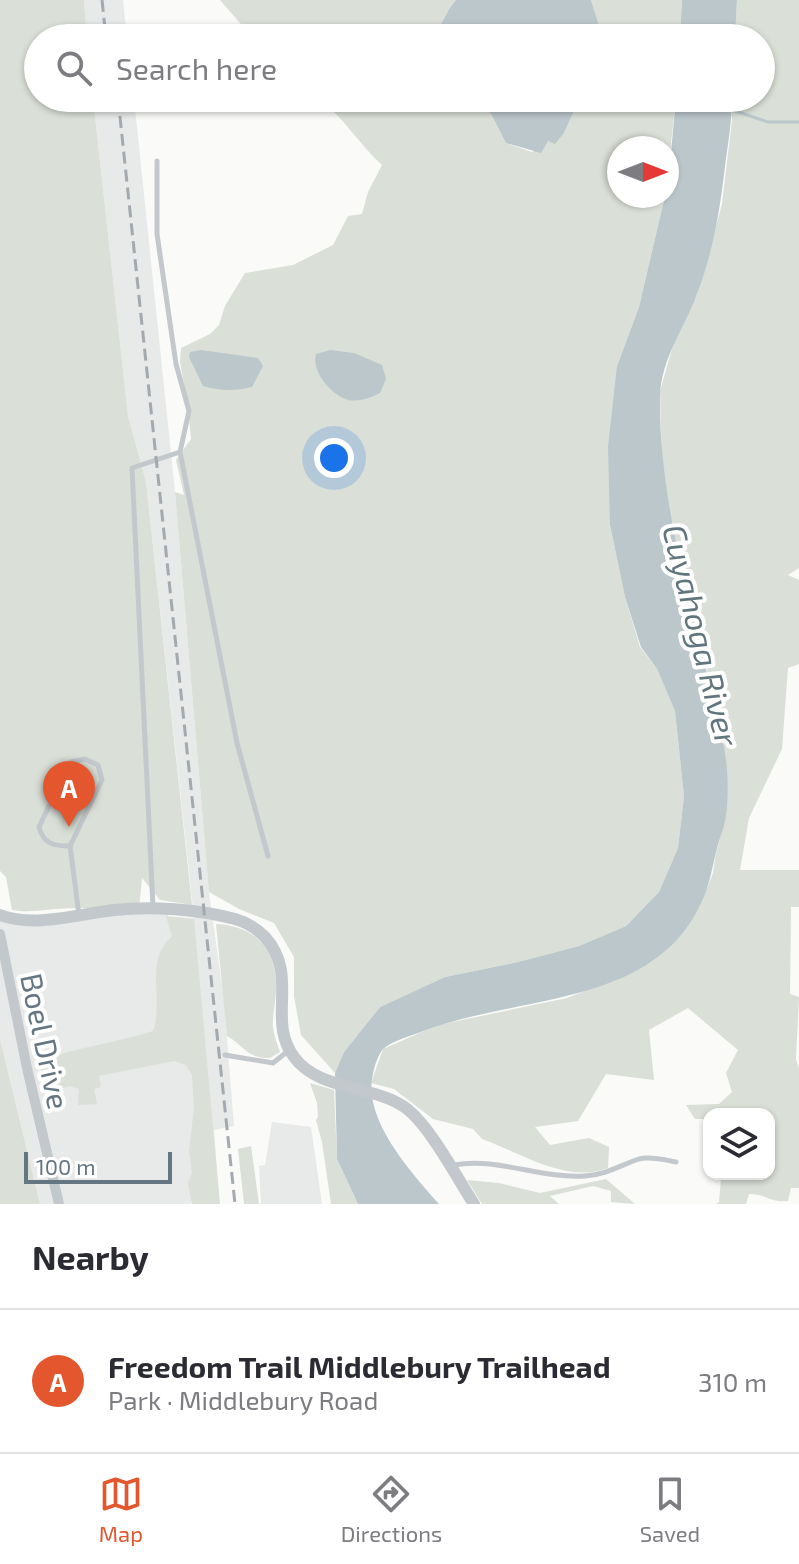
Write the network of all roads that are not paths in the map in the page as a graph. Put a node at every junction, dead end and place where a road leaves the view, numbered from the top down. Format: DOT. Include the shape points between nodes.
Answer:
graph roads {
  1 [pos="157,161"];
  2 [pos="180,452"];
  3 [pos="70,846"];
  4 [pos="268,856"];
  5 [pos="153,909"];
  6 [pos="0,915"];
  7 [pos="79,915"];
  8 [pos="0,934"];
  9 [pos="289,1050"];
  10 [pos="225,1055"];
  11 [pos="676,1162"];
  12 [pos="449,1166"];
  13 [pos="59,1204"];
  14 [pos="474,1204"];
  1 -- 2 [label="lane" via="157,234 176,364 189,411"];
  2 -- 4 [label="lane" via="237,743"];
  2 -- 5 [label="lane" via="132,468"];
  3 -- 3 [label="lane" via="49,844 39,827 71,762 85,759 98,765 102,780"];
  3 -- 7 [label="lane"];
  5 -- 7 [label="street"];
  5 -- 9 [label="street" via="235,919 261,933 278,955 284,983 282,1031"];
  6 -- 7 [label="street" via="28,920"];
  8 -- 13 [label="street, Boel Drive"];
  9 -- 10 [label="lane" via="273,1063"];
  9 -- 12 [label="street" via="311,1072 393,1100 415,1117"];
  11 -- 12 [label="lane" via="641,1158 584,1176 480,1162"];
  12 -- 14 [label="street"];
}
